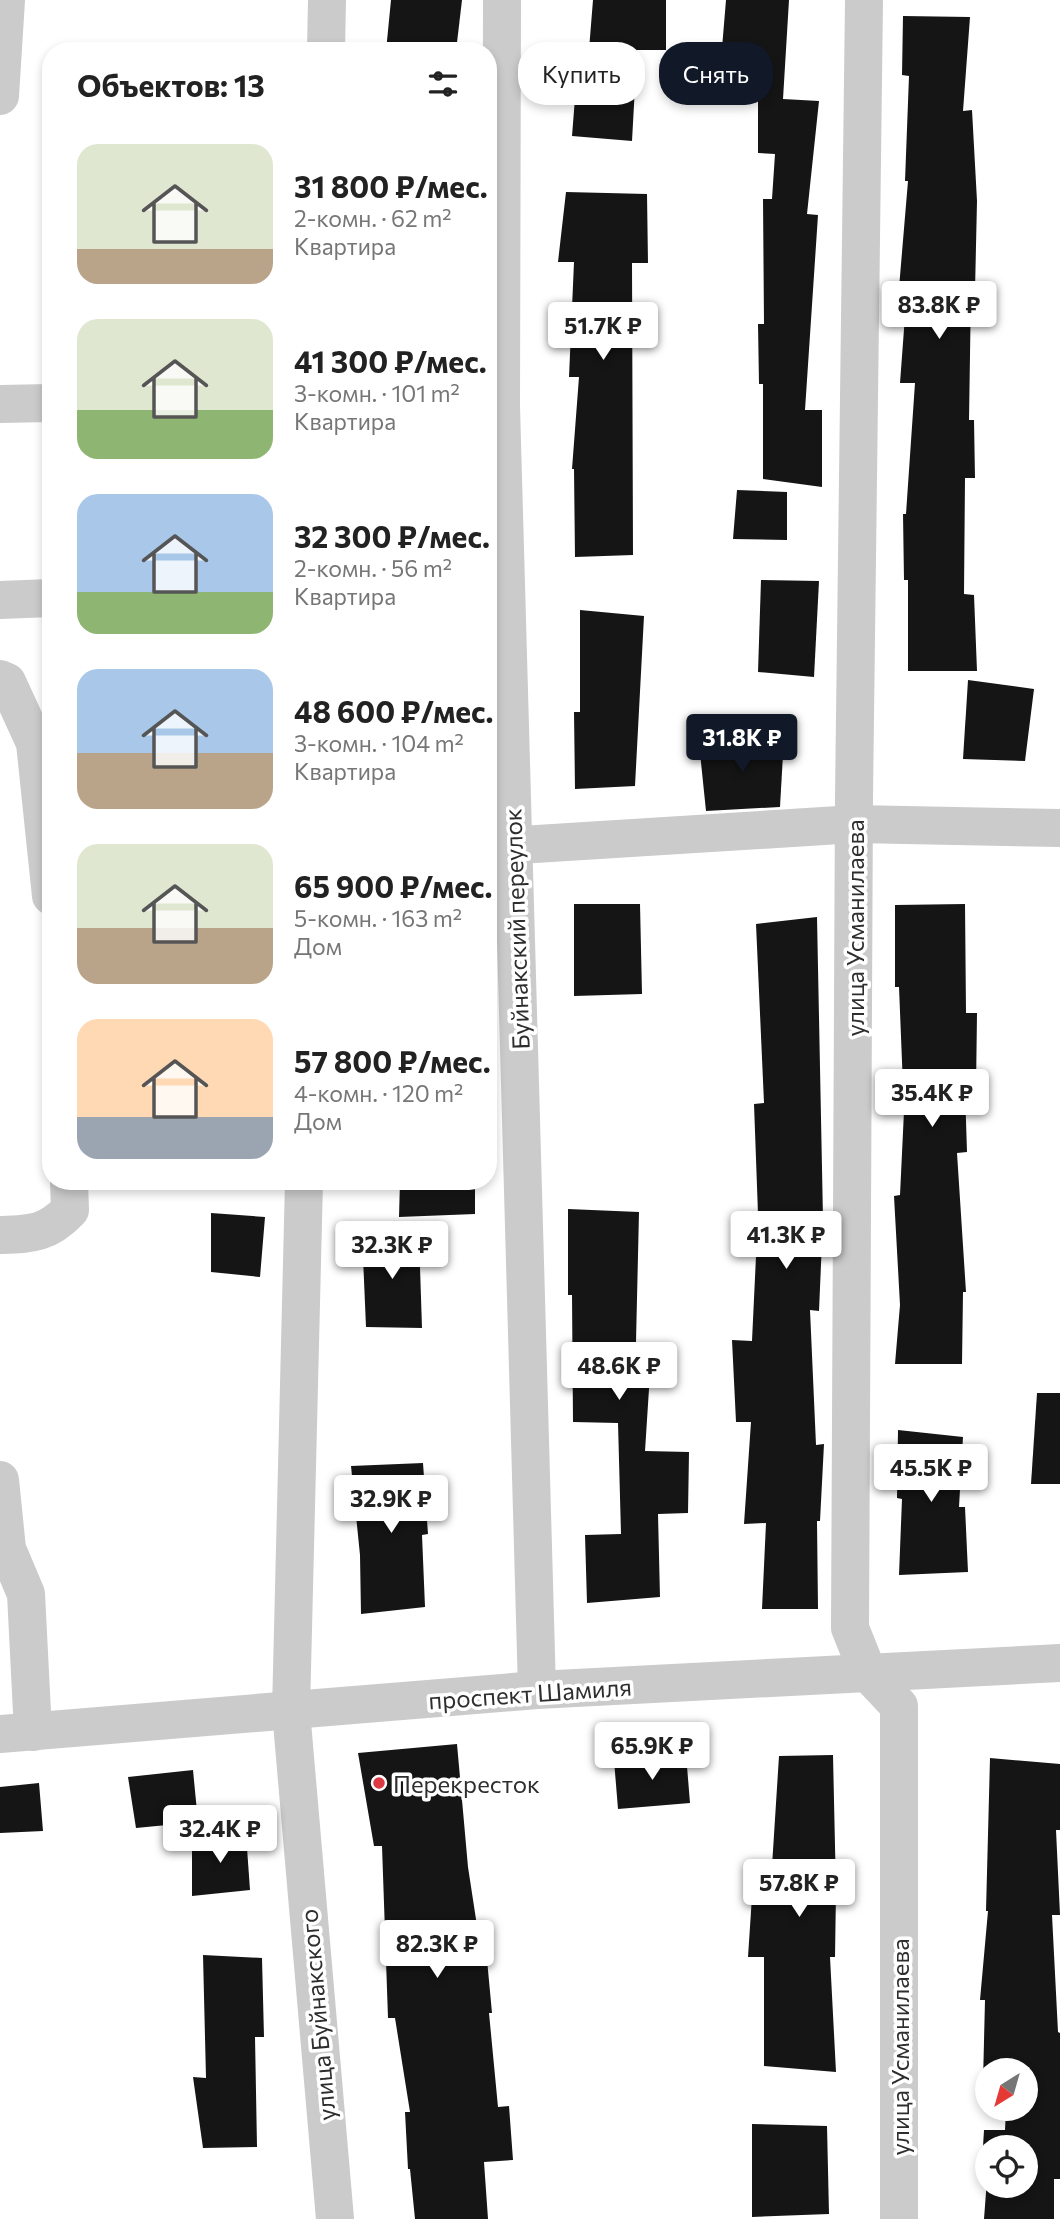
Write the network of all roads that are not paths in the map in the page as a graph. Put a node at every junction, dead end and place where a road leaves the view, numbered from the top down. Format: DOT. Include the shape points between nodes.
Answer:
graph roads {
  1 [pos="6,0"];
  2 [pos="327,0"];
  3 [pos="502,0"];
  4 [pos="864,0"];
  5 [pos="326,42"];
  6 [pos="0,96"];
  7 [pos="42,403"];
  8 [pos="0,404"];
  9 [pos="42,598"];
  10 [pos="0,600"];
  11 [pos="0,679"];
  12 [pos="42,810"];
  13 [pos="855,824"];
  14 [pos="1060,828"];
  15 [pos="501,846"];
  16 [pos="69,1190"];
  17 [pos="304,1190"];
  18 [pos="0,1236"];
  19 [pos="0,1480"];
  20 [pos="1060,1663"];
  21 [pos="868,1673"];
  22 [pos="537,1690"];
  23 [pos="291,1711"];
  24 [pos="16,1733"];
  25 [pos="335,2219"];
  26 [pos="899,2219"];
  1 -- 6 [label="street"];
  2 -- 5 [label="street"];
  3 -- 15 [label="street, Буйнакский переулок"];
  4 -- 13 [label="street, улица Усманилаева"];
  7 -- 8 [label="street"];
  9 -- 10 [label="street"];
  11 -- 12 [label="street" via="7,682 35,743"];
  13 -- 14 [label="street"];
  13 -- 15 [label="street"];
  13 -- 21 [label="street, улица Усманилаева" via="850,1628"];
  15 -- 22 [label="street, Буйнакский переулок"];
  16 -- 18 [label="street" via="70,1210 56,1224 37,1233"];
  17 -- 23 [label="street, улица Буйнакского"];
  19 -- 24 [label="street" via="7,1549 26,1594"];
  20 -- 21 [label="street, проспект Шамиля"];
  21 -- 22 [label="street, проспект Шамиля"];
  21 -- 26 [label="street, улица Усманилаева" via="899,1706"];
  22 -- 23 [label="street, проспект Шамиля"];
  23 -- 24 [label="street, проспект Шамиля"];
  23 -- 25 [label="street, улица Буйнакского"];
}
